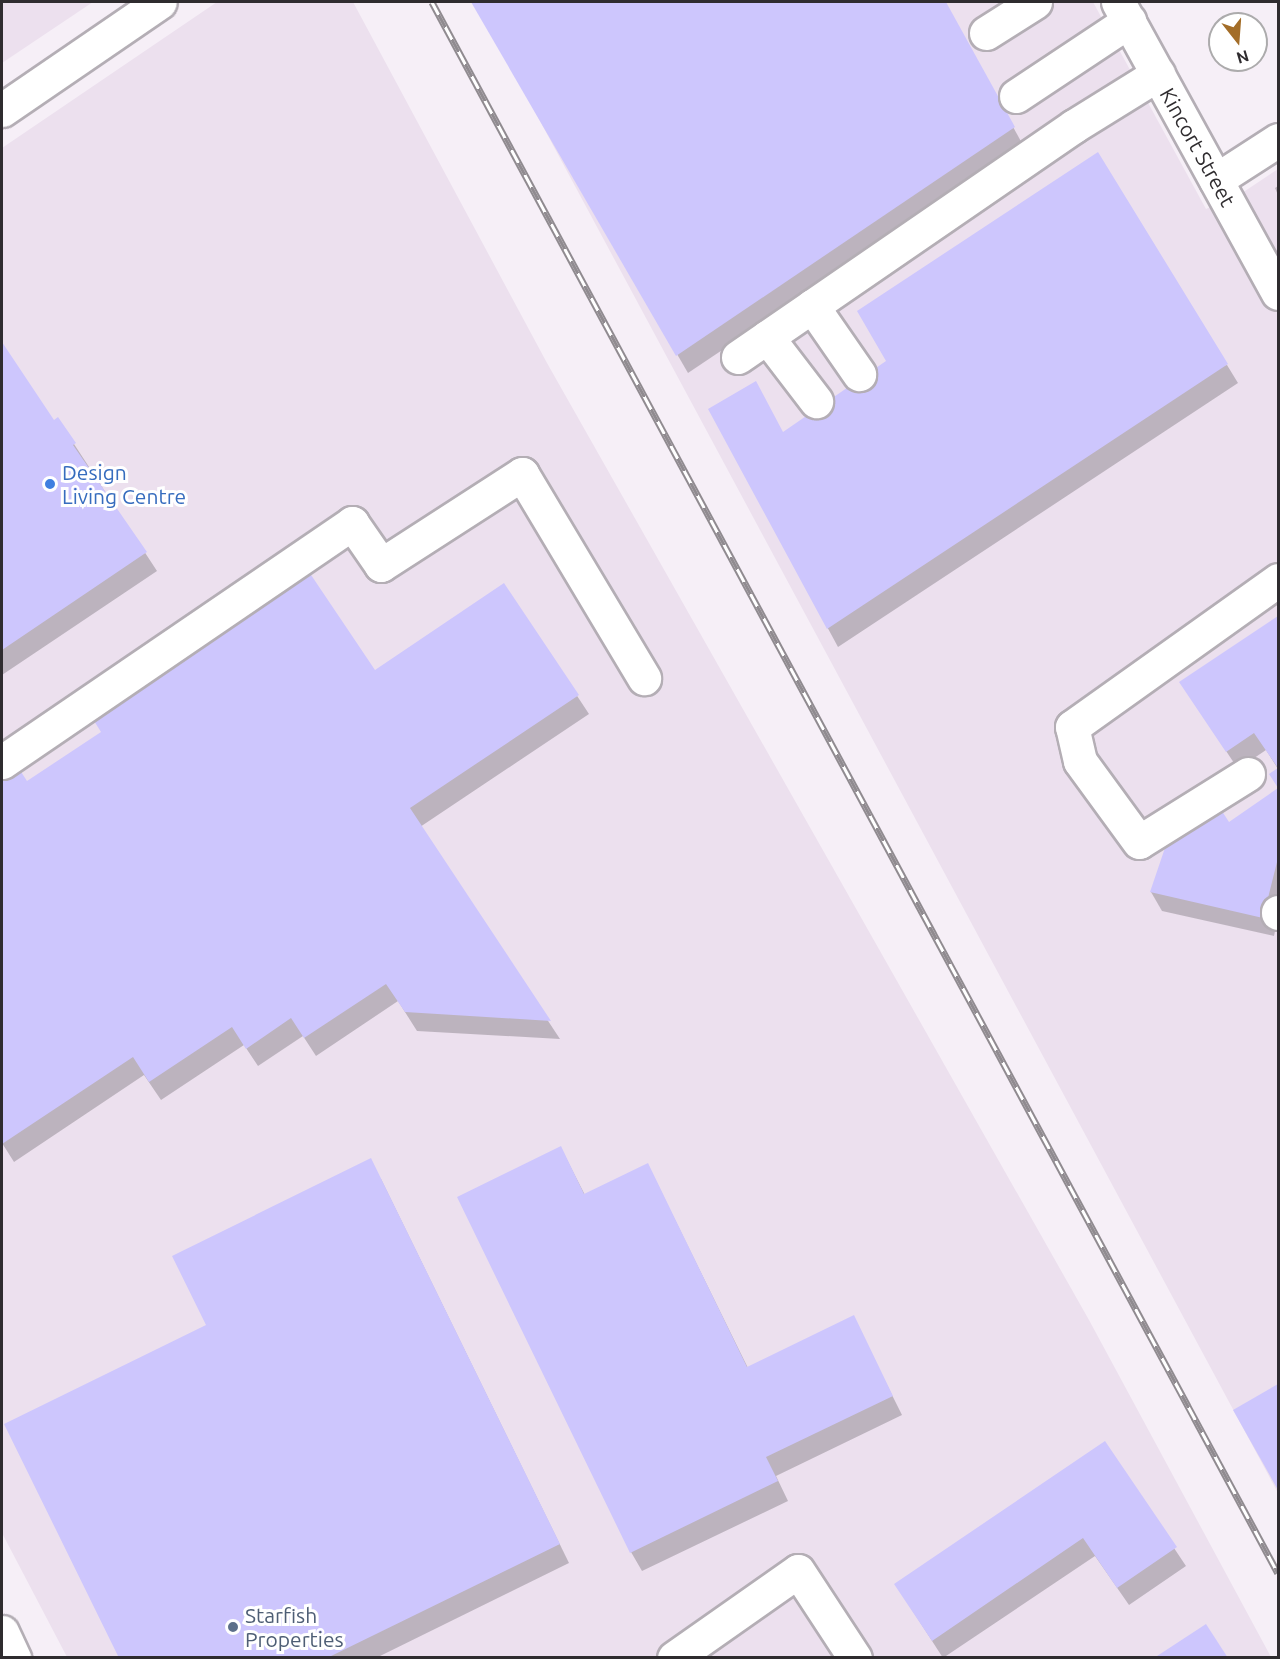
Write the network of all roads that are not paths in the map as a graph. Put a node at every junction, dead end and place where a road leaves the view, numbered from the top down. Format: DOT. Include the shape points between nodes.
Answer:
graph roads {
  1 [pos="160,2"];
  2 [pos="1035,2"];
  3 [pos="1123,11"];
  4 [pos="986,33"];
  5 [pos="1158,74"];
  6 [pos="1016,96"];
  7 [pos="2,110"];
  8 [pos="1278,140"];
  9 [pos="1216,180"];
  10 [pos="1278,293"];
  11 [pos="812,306"];
  12 [pos="767,337"];
  13 [pos="738,357"];
  14 [pos="859,374"];
  15 [pos="816,401"];
  16 [pos="1278,580"];
  17 [pos="644,678"];
  18 [pos="2,762"];
  19 [pos="1248,774"];
  20 [pos="2,1632"];
  21 [pos="14,1658"];
  22 [pos="674,1658"];
  23 [pos="855,1658"];
  1 -- 7 [label="street"];
  2 -- 4 [label="street"];
  3 -- 5 [label="street, Kincort Street"];
  3 -- 6 [label="street"];
  5 -- 9 [label="street, Kincort Street"];
  5 -- 11 [label="street" via="1074,126"];
  8 -- 9 [label="street"];
  9 -- 10 [label="street, Kincort Street"];
  11 -- 12 [label="street"];
  11 -- 14 [label="street"];
  12 -- 13 [label="street"];
  12 -- 15 [label="street"];
  16 -- 19 [label="street" via="1072,728 1080,761 1139,842"];
  17 -- 18 [label="street" via="522,474 381,565 352,523"];
  20 -- 21 [label="street"];
  22 -- 23 [label="street" via="798,1571"];
}
